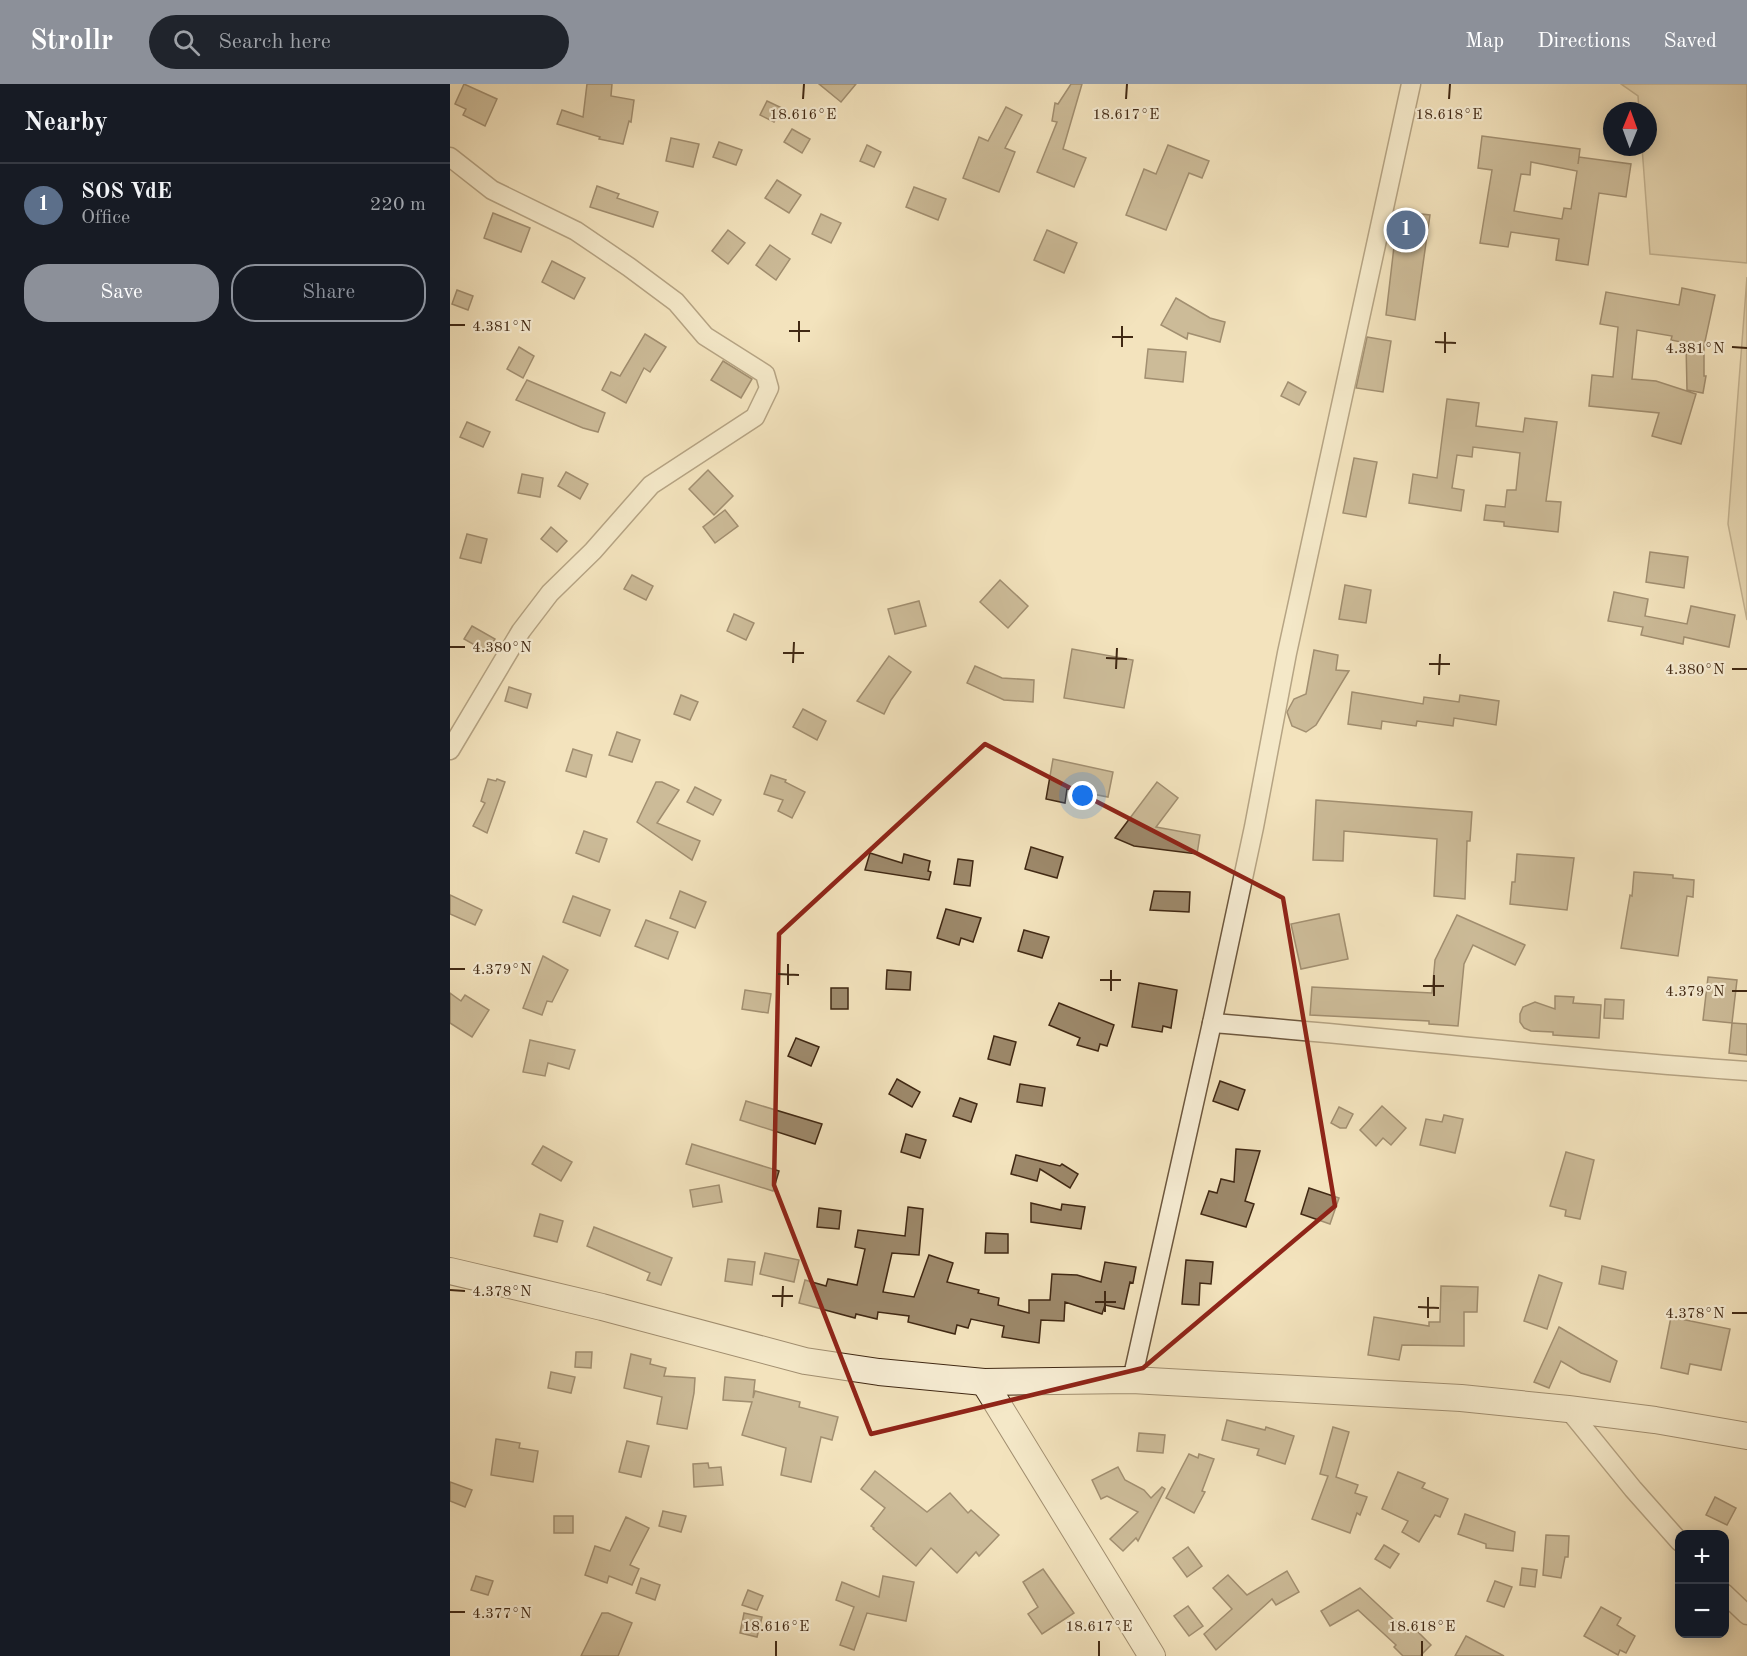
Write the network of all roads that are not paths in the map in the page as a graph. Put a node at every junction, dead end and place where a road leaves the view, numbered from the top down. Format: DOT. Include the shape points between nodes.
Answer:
graph roads {
  1 [pos="1411,84"];
  2 [pos="450,158"];
  3 [pos="450,750"];
  4 [pos="1212,1023"];
  5 [pos="1747,1071"];
  6 [pos="450,1271"];
  7 [pos="1132,1380"];
  8 [pos="984,1382"];
  9 [pos="1568,1409"];
  10 [pos="1747,1436"];
  11 [pos="1675,1536"];
  12 [pos="1729,1597"];
  13 [pos="1747,1615"];
  14 [pos="1152,1656"];
  1 -- 4 [label="street" via="1294,619"];
  2 -- 3 [label="street" via="492,190 576,231 629,267 676,302 705,336 765,374 769,388 755,417 651,485 550,593 521,631"];
  4 -- 5 [label="street"];
  4 -- 7 [label="street"];
  6 -- 8 [label="main road" via="805,1361"];
  7 -- 8 [label="main road"];
  7 -- 9 [label="main road" via="1461,1398"];
  8 -- 14 [label="main road"];
  9 -- 10 [label="main road"];
  9 -- 11 [label="street"];
  12 -- 13 [label="street"];
}
